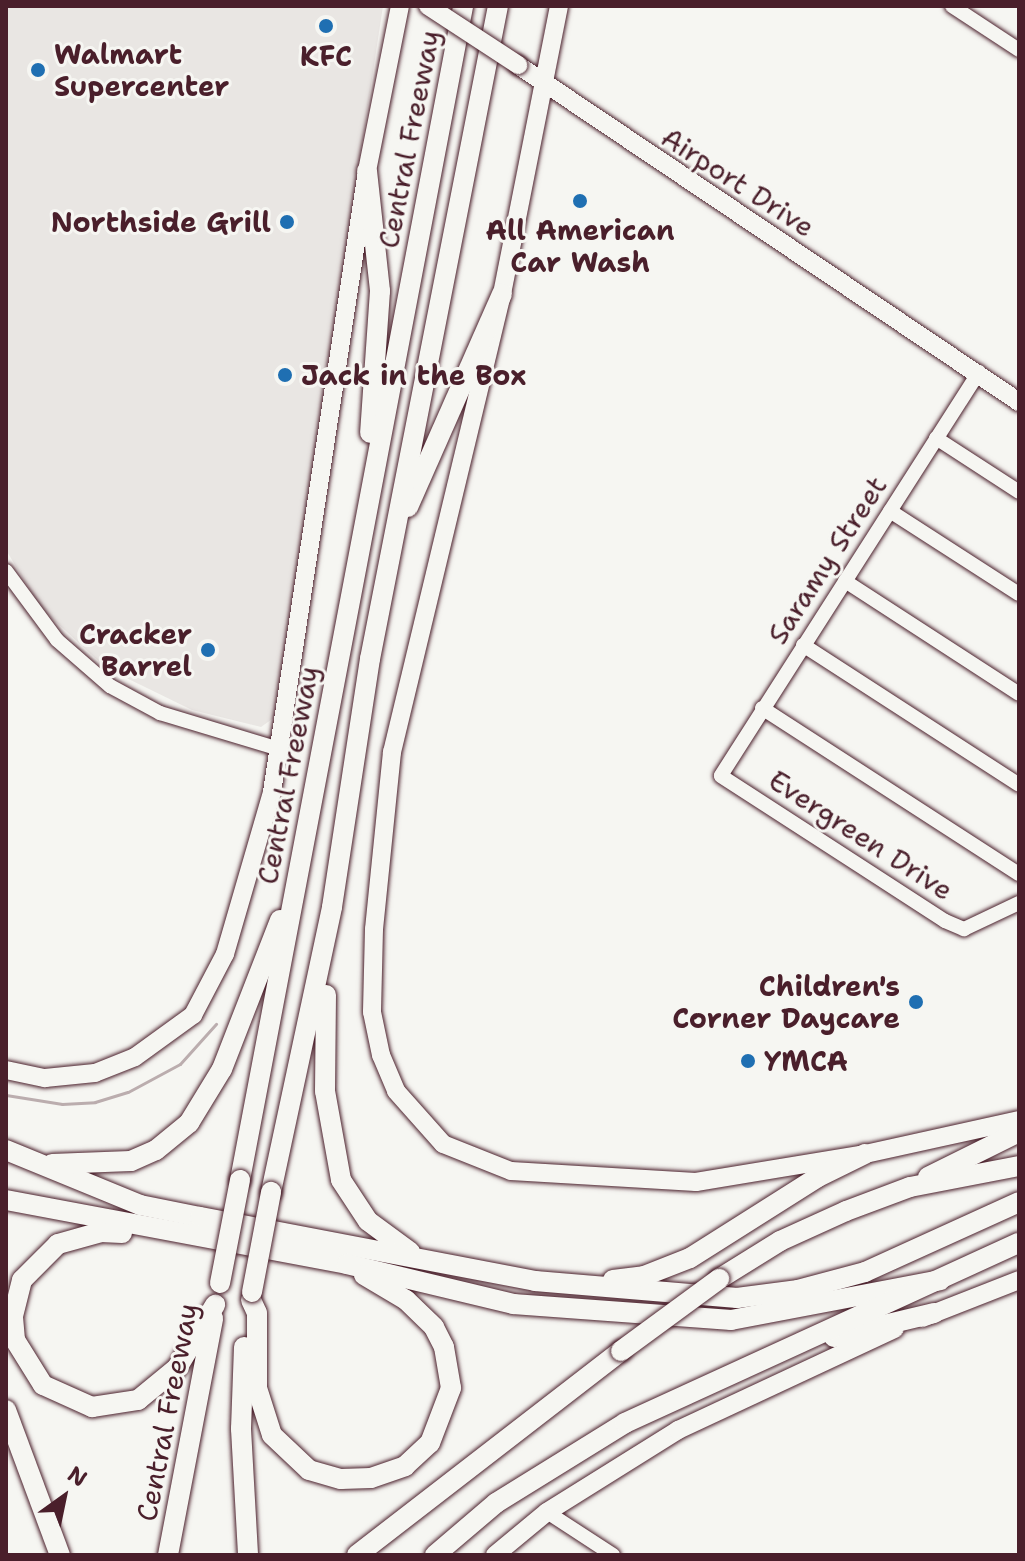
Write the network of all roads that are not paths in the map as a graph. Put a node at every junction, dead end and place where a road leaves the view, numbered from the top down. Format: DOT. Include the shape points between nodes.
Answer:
graph roads {
  1 [pos="400,6"];
  2 [pos="428,6"];
  3 [pos="463,6"];
  4 [pos="498,6"];
  5 [pos="559,6"];
  6 [pos="952,6"];
  7 [pos="1019,50"];
  8 [pos="543,84"];
  9 [pos="367,171"];
  10 [pos="502,294"];
  11 [pos="979,372"];
  12 [pos="1019,402"];
  13 [pos="936,438"];
  14 [pos="1019,492"];
  15 [pos="890,511"];
  16 [pos="363,529"];
  17 [pos="392,543"];
  18 [pos="6,571"];
  19 [pos="845,581"];
  20 [pos="1019,594"];
  21 [pos="803,645"];
  22 [pos="1019,694"];
  23 [pos="762,708"];
  24 [pos="279,749"];
  25 [pos="721,776"];
  26 [pos="1019,785"];
  27 [pos="1019,874"];
  28 [pos="296,880"];
  29 [pos="1019,903"];
  30 [pos="332,907"];
  31 [pos="6,1070"];
  32 [pos="1019,1120"];
  33 [pos="1019,1132"];
  34 [pos="6,1150"];
  35 [pos="865,1154"];
  36 [pos="33,1163"];
  37 [pos="1019,1166"];
  38 [pos="910,1187"];
  39 [pos="6,1200"];
  40 [pos="1019,1202"];
  41 [pos="182,1234"];
  42 [pos="1019,1243"];
  43 [pos="420,1258"];
  44 [pos="347,1264"];
  45 [pos="940,1280"];
  46 [pos="1019,1280"];
  47 [pos="572,1286"];
  48 [pos="251,1296"];
  49 [pos="215,1305"];
  50 [pos="934,1313"];
  51 [pos="784,1348"];
  52 [pos="6,1410"];
  53 [pos="547,1512"];
  54 [pos="60,1555"];
  55 [pos="168,1555"];
  56 [pos="248,1555"];
  57 [pos="357,1555"];
  58 [pos="435,1555"];
  59 [pos="495,1555"];
  60 [pos="613,1555"];
  1 -- 9 [label="main road, Central Freeway"];
  2 -- 8 [label="main road, Airport Drive, bridge"];
  3 -- 16 [label="highway, Central Freeway"];
  4 -- 17 [label="highway"];
  5 -- 8 [label="main road"];
  6 -- 7 [label="street"];
  8 -- 10 [label="main road"];
  8 -- 11 [label="main road, Airport Drive"];
  9 -- 16 [label="highway" via="380,291"];
  9 -- 24 [label="main road, Central Freeway"];
  10 -- 17 [label="highway"];
  10 -- 35 [label="main road" via="392,752 374,929 372,1012 396,1091 443,1144 511,1171 696,1182"];
  11 -- 12 [label="main road, Airport Drive"];
  11 -- 13 [label="street, Saramy Street"];
  13 -- 14 [label="street"];
  13 -- 15 [label="street, Saramy Street"];
  15 -- 19 [label="street, Saramy Street"];
  15 -- 20 [label="street"];
  16 -- 28 [label="highway, Central Freeway"];
  17 -- 30 [label="highway"];
  18 -- 24 [label="street" via="57,640 110,686 160,713"];
  19 -- 21 [label="street, Saramy Street"];
  19 -- 22 [label="street"];
  21 -- 23 [label="street, Saramy Street"];
  21 -- 26 [label="street"];
  23 -- 25 [label="street, Saramy Street"];
  23 -- 27 [label="street, Evergreen Drive"];
  24 -- 31 [label="main road, Central Freeway" via="272,792 225,954 193,1015 149,1049 95,1073 45,1078"];
  25 -- 29 [label="street, Evergreen Drive" via="945,921 964,929"];
  28 -- 36 [label="highway" via="222,1069 189,1123 156,1150 131,1161 99,1166"];
  28 -- 49 [label="highway, Central Freeway, bridge"];
  30 -- 43 [label="highway" via="335,938 322,1020 334,1155 356,1209"];
  30 -- 48 [label="highway, bridge"];
  32 -- 35 [label="main road"];
  33 -- 38 [label="highway"];
  34 -- 36 [label="highway"];
  35 -- 47 [label="highway" via="818,1177 690,1258 644,1276"];
  36 -- 43 [label="highway" via="140,1205"];
  37 -- 38 [label="highway"];
  38 -- 57 [label="highway, bridge" via="780,1241 719,1279"];
  39 -- 41 [label="highway"];
  40 -- 47 [label="highway" via="865,1272 798,1290 737,1298"];
  41 -- 44 [label="highway"];
  41 -- 49 [label="highway" via="101,1232 76,1236 46,1251 16,1298 15,1340 22,1357 43,1385 61,1397 92,1407 122,1406 164,1382"];
  42 -- 45 [label="highway"];
  43 -- 47 [label="highway"];
  44 -- 45 [label="highway" via="513,1304 731,1320"];
  44 -- 48 [label="highway" via="419,1311 434,1327 449,1367 451,1388 440,1428 420,1454 388,1474 358,1480 324,1476 295,1459 272,1435 257,1388 257,1313"];
  45 -- 51 [label="highway"];
  46 -- 50 [label="main road"];
  48 -- 56 [label="highway" via="241,1395"];
  49 -- 55 [label="highway, Central Freeway"];
  50 -- 51 [label="highway"];
  50 -- 53 [label="main road" via="831,1355 678,1430"];
  51 -- 58 [label="highway" via="625,1423 558,1461 496,1503"];
  52 -- 54 [label="highway"];
  53 -- 59 [label="main road"];
  53 -- 60 [label="street"];
}
